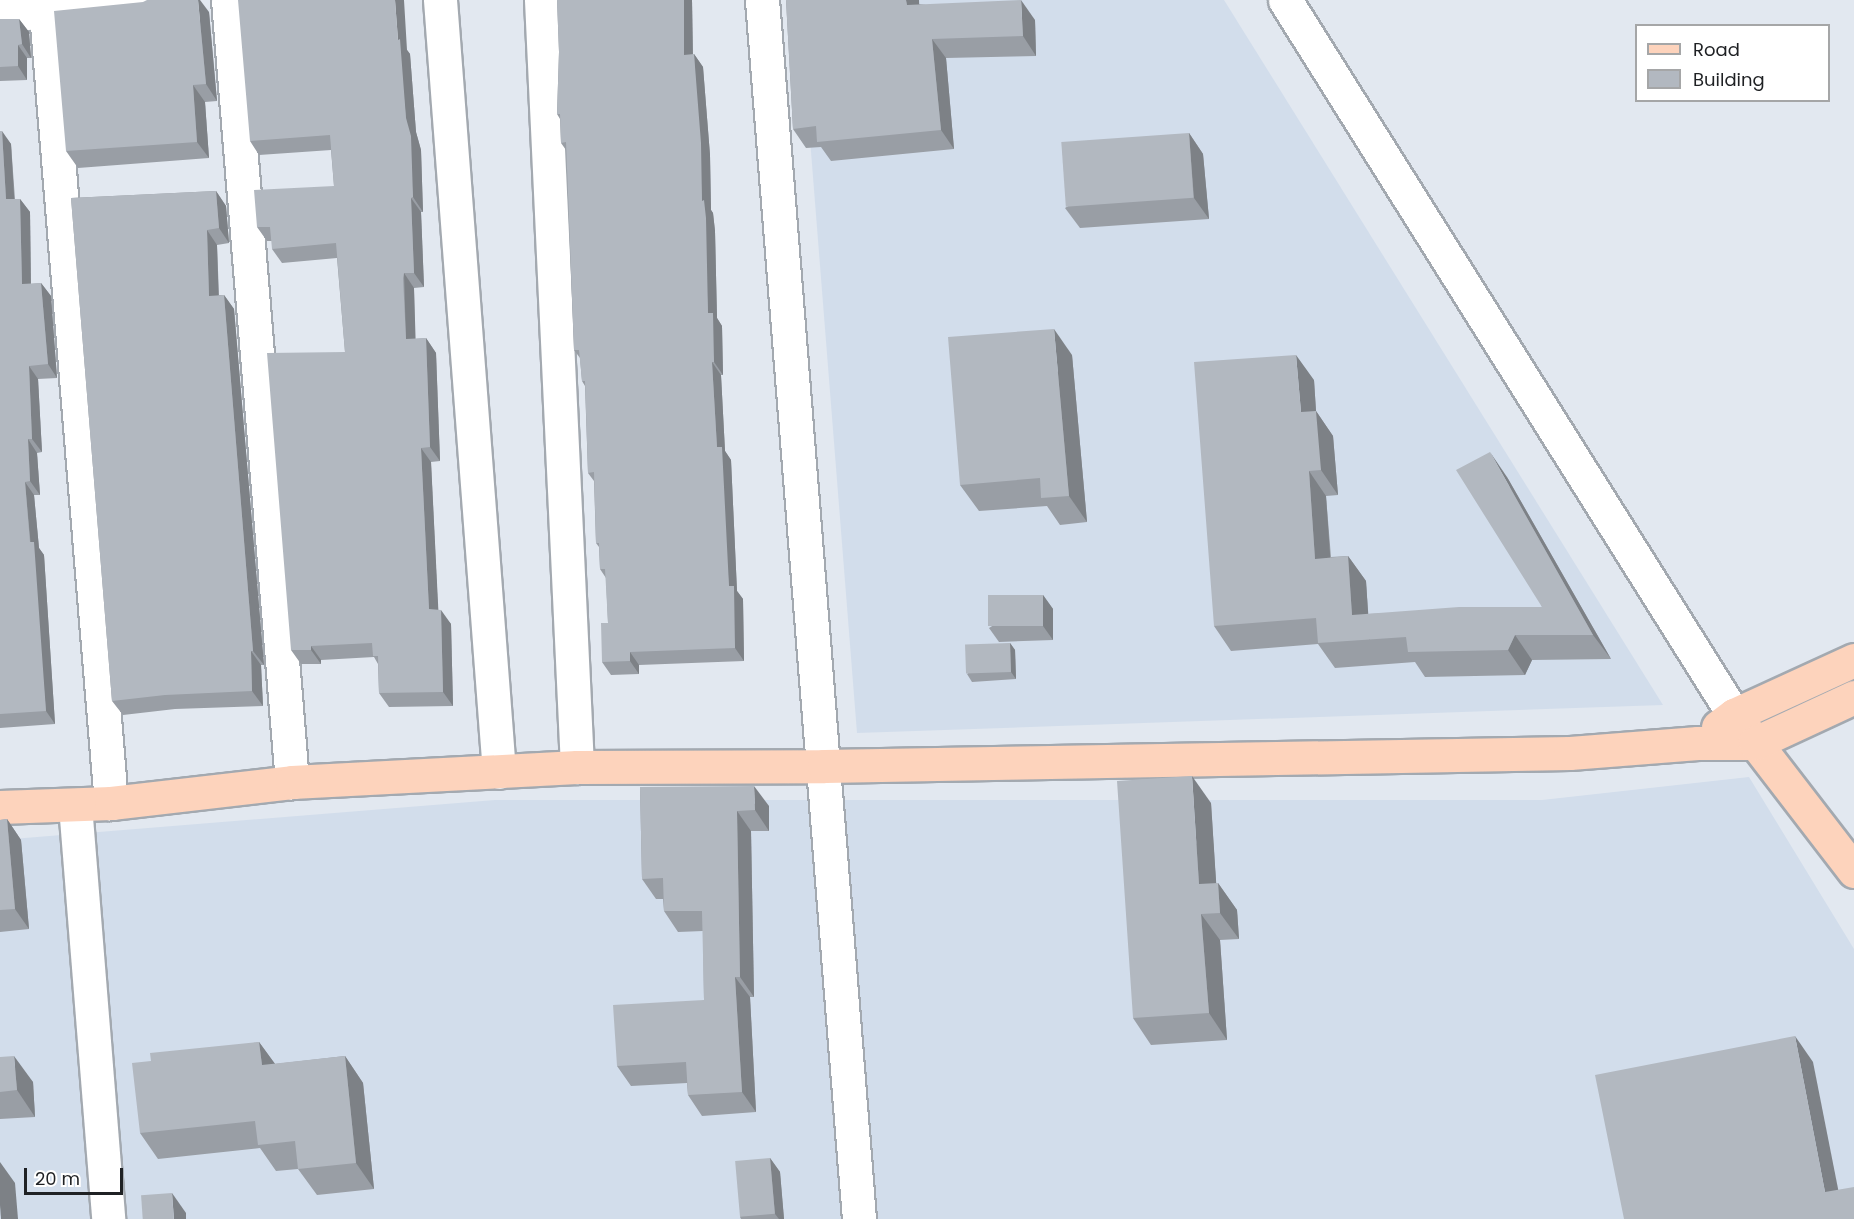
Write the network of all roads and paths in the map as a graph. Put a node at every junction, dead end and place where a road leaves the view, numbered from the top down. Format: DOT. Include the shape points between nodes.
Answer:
graph roads {
  1 [pos="153,0"];
  2 [pos="228,0"];
  3 [pos="440,0"];
  4 [pos="540,0"];
  5 [pos="762,0"];
  6 [pos="1285,0"];
  7 [pos="46,6"];
  8 [pos="0,16"];
  9 [pos="1854,660"];
  10 [pos="1854,697"];
  11 [pos="1734,715"];
  12 [pos="1698,743"];
  13 [pos="1755,743"];
  14 [pos="824,766"];
  15 [pos="576,767"];
  16 [pos="499,772"];
  17 [pos="292,782"];
  18 [pos="111,803"];
  19 [pos="75,806"];
  20 [pos="0,807"];
  21 [pos="1854,871"];
  22 [pos="108,1219"];
  23 [pos="859,1219"];
  1 -- 7 [label="street"];
  2 -- 17 [label="street"];
  3 -- 16 [label="street"];
  4 -- 15 [label="street"];
  5 -- 14 [label="street"];
  6 -- 11 [label="street"];
  7 -- 8 [label="street"];
  7 -- 18 [label="street"];
  9 -- 11 [label="main road"];
  10 -- 13 [label="main road"];
  11 -- 12 [label="main road"];
  11 -- 13 [label="main road"];
  12 -- 13 [label="main road"];
  12 -- 14 [label="main road" via="1570,753"];
  13 -- 21 [label="main road"];
  14 -- 15 [label="main road"];
  14 -- 23 [label="street"];
  15 -- 16 [label="main road"];
  16 -- 17 [label="main road"];
  17 -- 18 [label="main road"];
  18 -- 19 [label="main road"];
  19 -- 20 [label="main road"];
  19 -- 22 [label="street"];
}
